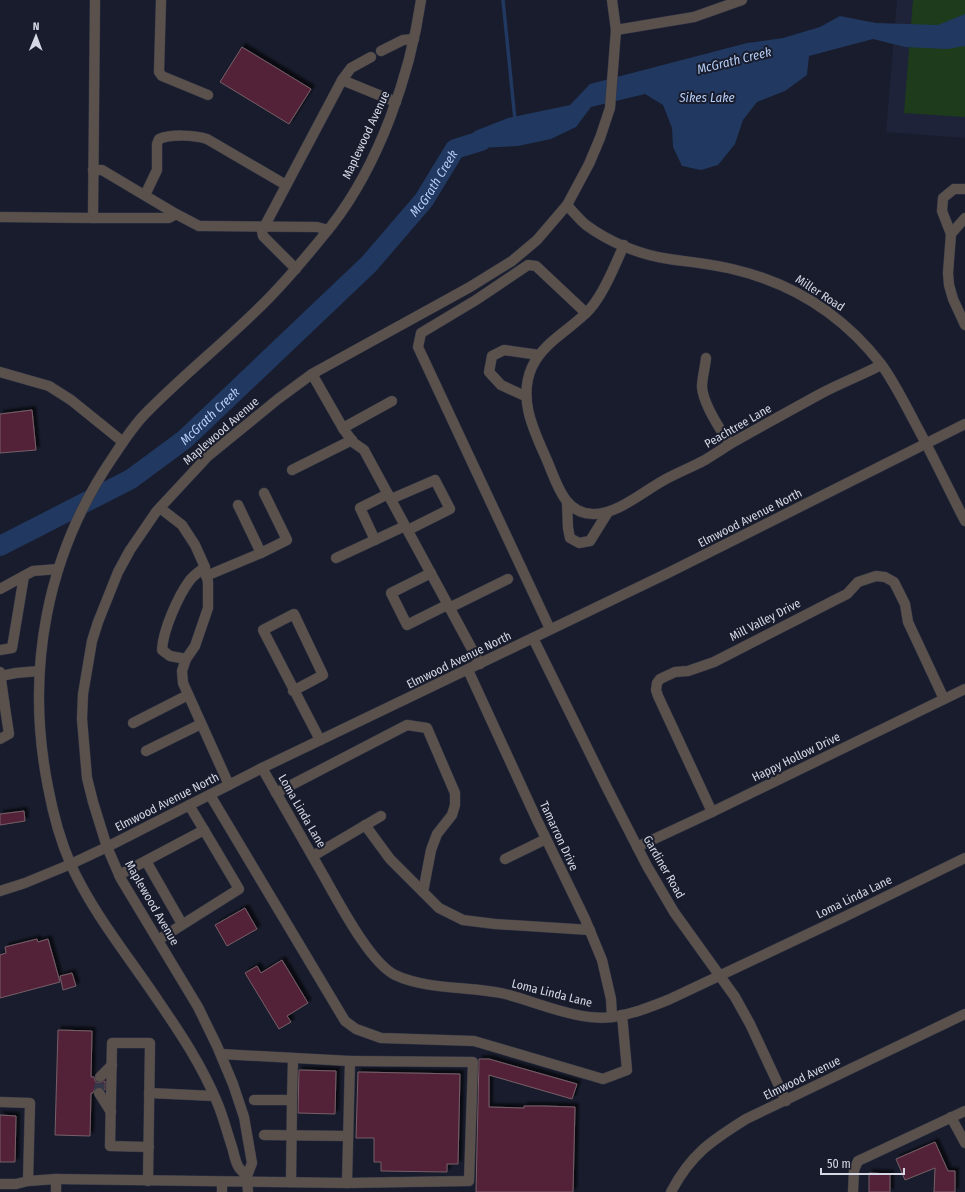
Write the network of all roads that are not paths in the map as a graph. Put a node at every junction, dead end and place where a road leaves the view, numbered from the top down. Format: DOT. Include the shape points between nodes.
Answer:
graph roads {
  1 [pos="95,0"];
  2 [pos="161,0"];
  3 [pos="421,0"];
  4 [pos="612,0"];
  5 [pos="742,0"];
  6 [pos="616,30"];
  7 [pos="414,39"];
  8 [pos="381,51"];
  9 [pos="371,57"];
  10 [pos="342,80"];
  11 [pos="208,95"];
  12 [pos="396,102"];
  13 [pos="93,170"];
  14 [pos="286,185"];
  15 [pos="965,190"];
  16 [pos="145,195"];
  17 [pos="567,205"];
  18 [pos="176,214"];
  19 [pos="0,217"];
  20 [pos="93,218"];
  21 [pos="965,218"];
  22 [pos="264,227"];
  23 [pos="328,230"];
  24 [pos="951,234"];
  25 [pos="624,245"];
  26 [pos="296,268"];
  27 [pos="586,313"];
  28 [pos="965,325"];
  29 [pos="539,355"];
  30 [pos="706,358"];
  31 [pos="881,365"];
  32 [pos="0,372"];
  33 [pos="312,374"];
  34 [pos="526,396"];
  35 [pos="392,401"];
  36 [pos="965,424"];
  37 [pos="343,428"];
  38 [pos="352,440"];
  39 [pos="123,442"];
  40 [pos="730,444"];
  41 [pos="926,444"];
  42 [pos="292,470"];
  43 [pos="264,493"];
  44 [pos="390,497"];
  45 [pos="567,503"];
  46 [pos="238,505"];
  47 [pos="160,508"];
  48 [pos="608,512"];
  49 [pos="965,521"];
  50 [pos="407,528"];
  51 [pos="375,540"];
  52 [pos="261,553"];
  53 [pos="336,558"];
  54 [pos="58,569"];
  55 [pos="206,572"];
  56 [pos="431,573"];
  57 [pos="24,576"];
  58 [pos="508,579"];
  59 [pos="0,589"];
  60 [pos="448,606"];
  61 [pos="550,630"];
  62 [pos="533,638"];
  63 [pos="0,650"];
  64 [pos="186,659"];
  65 [pos="480,664"];
  66 [pos="468,670"];
  67 [pos="39,671"];
  68 [pos="0,674"];
  69 [pos="965,689"];
  70 [pos="293,691"];
  71 [pos="188,695"];
  72 [pos="944,699"];
  73 [pos="2,702"];
  74 [pos="133,723"];
  75 [pos="201,724"];
  76 [pos="0,739"];
  77 [pos="320,740"];
  78 [pos="146,751"];
  79 [pos="262,768"];
  80 [pos="229,785"];
  81 [pos="276,793"];
  82 [pos="210,795"];
  83 [pos="189,805"];
  84 [pos="712,812"];
  85 [pos="381,816"];
  86 [pos="365,825"];
  87 [pos="204,830"];
  88 [pos="546,839"];
  89 [pos="107,847"];
  90 [pos="637,847"];
  91 [pos="313,856"];
  92 [pos="965,858"];
  93 [pos="505,859"];
  94 [pos="146,861"];
  95 [pos="71,864"];
  96 [pos="119,875"];
  97 [pos="0,891"];
  98 [pos="423,892"];
  99 [pos="182,924"];
  100 [pos="590,930"];
  101 [pos="158,940"];
  102 [pos="721,976"];
  103 [pos="965,1014"];
  104 [pos="617,1016"];
  105 [pos="221,1054"];
  106 [pos="293,1058"];
  107 [pos="350,1061"];
  108 [pos="112,1065"];
  109 [pos="100,1077"];
  110 [pos="99,1093"];
  111 [pos="149,1093"];
  112 [pos="214,1096"];
  113 [pos="254,1100"];
  114 [pos="292,1100"];
  115 [pos="786,1101"];
  116 [pos="0,1102"];
  117 [pos="965,1110"];
  118 [pos="111,1112"];
  119 [pos="951,1117"];
  120 [pos="264,1135"];
  121 [pos="292,1135"];
  122 [pos="348,1136"];
  123 [pos="965,1143"];
  124 [pos="148,1147"];
  125 [pos="56,1179"];
  126 [pos="148,1181"];
  127 [pos="28,1182"];
  128 [pos="222,1182"];
  129 [pos="291,1182"];
  130 [pos="248,1183"];
  131 [pos="347,1183"];
  132 [pos="0,1184"];
  133 [pos="362,1187"];
  134 [pos="16,1188"];
  135 [pos="56,1192"];
  136 [pos="222,1192"];
  137 [pos="671,1192"];
  138 [pos="853,1192"];
  1 -- 13 [label="street"];
  2 -- 11 [label="street" via="159,72 162,76"];
  3 -- 7 [label="street, Maplewood Avenue"];
  4 -- 6 [label="street, Maplewood Avenue"];
  5 -- 6 [label="street" via="694,17"];
  6 -- 17 [label="street, Maplewood Avenue" via="610,108 592,158"];
  7 -- 8 [label="street" via="403,40"];
  7 -- 12 [label="street, Maplewood Avenue"];
  9 -- 10 [label="street" via="351,68"];
  10 -- 12 [label="street"];
  10 -- 14 [label="street"];
  12 -- 23 [label="street, Maplewood Avenue" via="370,162"];
  13 -- 16 [label="street" via="102,170"];
  13 -- 20 [label="street"];
  14 -- 16 [label="street" via="206,138 165,136 157,144 157,170"];
  14 -- 22 [label="street"];
  15 -- 24 [label="street" via="954,189 943,198 942,211"];
  16 -- 18 [label="street"];
  17 -- 25 [label="street, Miller Road" via="585,224"];
  17 -- 33 [label="street, Maplewood Avenue" via="537,240 512,261"];
  18 -- 20 [label="street" via="169,218"];
  18 -- 22 [label="street" via="199,226"];
  19 -- 20 [label="street"];
  21 -- 24 [label="street"];
  22 -- 23 [label="street" via="317,227"];
  22 -- 26 [label="street" via="263,236"];
  23 -- 26 [label="street, Maplewood Avenue"];
  24 -- 28 [label="street" via="949,285"];
  25 -- 27 [label="street" via="608,281"];
  25 -- 31 [label="street, Miller Road" via="668,259 733,269 787,286 837,318"];
  26 -- 39 [label="street, Maplewood Avenue" via="268,299 144,416"];
  27 -- 29 [label="street" via="560,333"];
  27 -- 61 [label="street" via="536,266 528,265 421,333 418,347"];
  29 -- 34 [label="street" via="532,367"];
  29 -- 34 [label="street" via="504,350 492,356 489,372 501,385"];
  30 -- 40 [label="street" via="702,387 704,398"];
  31 -- 40 [label="street, Peachtree Lane" via="824,392"];
  31 -- 41 [label="street, Miller Road" via="902,397"];
  32 -- 39 [label="street" via="49,386 71,400"];
  33 -- 37 [label="street"];
  33 -- 47 [label="street, Maplewood Avenue" via="207,457"];
  34 -- 45 [label="street" via="535,432"];
  35 -- 37 [label="street"];
  36 -- 41 [label="street, Elmwood Avenue North"];
  37 -- 38 [label="street"];
  38 -- 42 [label="street"];
  38 -- 44 [label="street" via="364,450"];
  39 -- 54 [label="street, Maplewood Avenue" via="95,484"];
  40 -- 48 [label="street, Peachtree Lane"];
  41 -- 49 [label="street, Miller Road"];
  41 -- 61 [label="street, Elmwood Avenue North"];
  43 -- 52 [label="street" via="287,540"];
  44 -- 50 [label="street"];
  44 -- 50 [label="street" via="435,480 450,509"];
  44 -- 51 [label="street" via="360,508"];
  45 -- 48 [label="street, Peachtree Lane" via="583,512"];
  45 -- 48 [label="street" via="570,538 579,543 590,540"];
  46 -- 52 [label="street"];
  47 -- 55 [label="street" via="182,526 195,545"];
  47 -- 89 [label="street, Maplewood Avenue" via="130,550 118,572 94,635 83,694 82,719 87,778"];
  50 -- 51 [label="street"];
  50 -- 56 [label="street"];
  51 -- 53 [label="street"];
  52 -- 55 [label="street"];
  54 -- 57 [label="street" via="33,571"];
  54 -- 67 [label="street, Maplewood Avenue" via="46,612"];
  55 -- 64 [label="street" via="208,608 196,646"];
  55 -- 64 [label="street" via="191,579 163,639 162,650 170,656"];
  56 -- 60 [label="street"];
  56 -- 60 [label="street" via="391,593 407,625"];
  57 -- 59 [label="street"];
  57 -- 63 [label="street" via="12,648"];
  58 -- 60 [label="street"];
  60 -- 65 [label="street"];
  61 -- 62 [label="street, Elmwood Avenue North"];
  62 -- 65 [label="street, Elmwood Avenue North"];
  62 -- 90 [label="street, Gardiner Road"];
  64 -- 71 [label="street" via="182,671"];
  65 -- 66 [label="street, Elmwood Avenue North"];
  66 -- 77 [label="street, Elmwood Avenue North"];
  66 -- 88 [label="street, Tamarron Drive"];
  67 -- 68 [label="street"];
  67 -- 95 [label="street, Maplewood Avenue" via="43,760 53,814"];
  68 -- 73 [label="street"];
  69 -- 72 [label="street, Happy Hollow Drive"];
  70 -- 70 [label="street" via="263,630 294,614 323,675"];
  70 -- 77 [label="street"];
  71 -- 74 [label="street"];
  71 -- 75 [label="street"];
  72 -- 84 [label="street, Happy Hollow Drive"];
  72 -- 84 [label="street, Mill Valley Drive" via="908,622 904,604 894,582 885,576 858,582 847,594 714,662 688,671 674,672 657,683 658,696"];
  73 -- 76 [label="street" via="9,734"];
  75 -- 78 [label="street"];
  75 -- 80 [label="street"];
  77 -- 79 [label="street, Elmwood Avenue North"];
  79 -- 80 [label="street, Elmwood Avenue North"];
  79 -- 81 [label="street, Loma Linda Lane"];
  80 -- 82 [label="street, Elmwood Avenue North"];
  81 -- 91 [label="street, Loma Linda Lane"];
  81 -- 98 [label="street" via="407,725 427,728 455,793 455,805 452,815 437,834 431,850"];
  82 -- 83 [label="street, Elmwood Avenue North"];
  82 -- 104 [label="street, Tamarron Drive" via="345,1021 356,1029 381,1038 474,1041 602,1079 627,1070"];
  83 -- 87 [label="street"];
  83 -- 89 [label="street, Elmwood Avenue North"];
  84 -- 90 [label="street, Happy Hollow Drive"];
  85 -- 86 [label="street"];
  86 -- 91 [label="street"];
  86 -- 98 [label="street" via="390,859"];
  87 -- 94 [label="street"];
  87 -- 99 [label="street" via="239,889"];
  88 -- 93 [label="street"];
  88 -- 100 [label="street, Tamarron Drive"];
  89 -- 95 [label="street, Elmwood Avenue North"];
  89 -- 96 [label="street, Maplewood Avenue"];
  90 -- 102 [label="street, Gardiner Road" via="674,912"];
  91 -- 104 [label="street, Loma Linda Lane" via="358,934 379,962 394,974 419,983 504,994 576,1014 593,1017"];
  92 -- 102 [label="street, Loma Linda Lane"];
  94 -- 96 [label="street"];
  94 -- 99 [label="street"];
  95 -- 97 [label="street, Elmwood Avenue North"];
  95 -- 112 [label="street, Maplewood Avenue" via="123,952 193,1053"];
  96 -- 101 [label="street, Maplewood Avenue"];
  98 -- 100 [label="street" via="439,908 463,920"];
  99 -- 101 [label="street"];
  100 -- 104 [label="street, Tamarron Drive" via="602,960"];
  101 -- 105 [label="street, Maplewood Avenue" via="198,1007"];
  102 -- 104 [label="street, Loma Linda Lane" via="647,1008"];
  102 -- 115 [label="street, Gardiner Road" via="750,1024"];
  103 -- 115 [label="street, Elmwood Avenue"];
  105 -- 106 [label="street"];
  105 -- 130 [label="street, Maplewood Avenue" via="244,1117 252,1163"];
  106 -- 107 [label="street"];
  106 -- 114 [label="street"];
  107 -- 122 [label="street"];
  107 -- 133 [label="street" via="473,1062 469,1181"];
  108 -- 109 [label="street"];
  108 -- 111 [label="street" via="112,1043 150,1044"];
  108 -- 118 [label="street"];
  110 -- 118 [label="street"];
  111 -- 112 [label="street"];
  111 -- 124 [label="street"];
  112 -- 130 [label="street, Maplewood Avenue" via="238,1166"];
  113 -- 114 [label="street"];
  114 -- 121 [label="street"];
  115 -- 137 [label="street, Elmwood Avenue" via="746,1119 717,1137 696,1155 678,1177"];
  116 -- 127 [label="street" via="30,1103"];
  117 -- 119 [label="street"];
  118 -- 124 [label="street" via="110,1146"];
  119 -- 123 [label="street"];
  119 -- 138 [label="street" via="858,1161 854,1170"];
  120 -- 121 [label="street"];
  121 -- 122 [label="street"];
  121 -- 129 [label="street"];
  122 -- 131 [label="street"];
  124 -- 126 [label="street"];
  125 -- 126 [label="street"];
  125 -- 127 [label="street"];
  125 -- 135 [label="street"];
  126 -- 128 [label="street"];
  127 -- 134 [label="street"];
  128 -- 130 [label="street"];
  128 -- 136 [label="street"];
  129 -- 130 [label="street"];
  129 -- 131 [label="street"];
  131 -- 133 [label="street"];
  132 -- 134 [label="street"];
}
